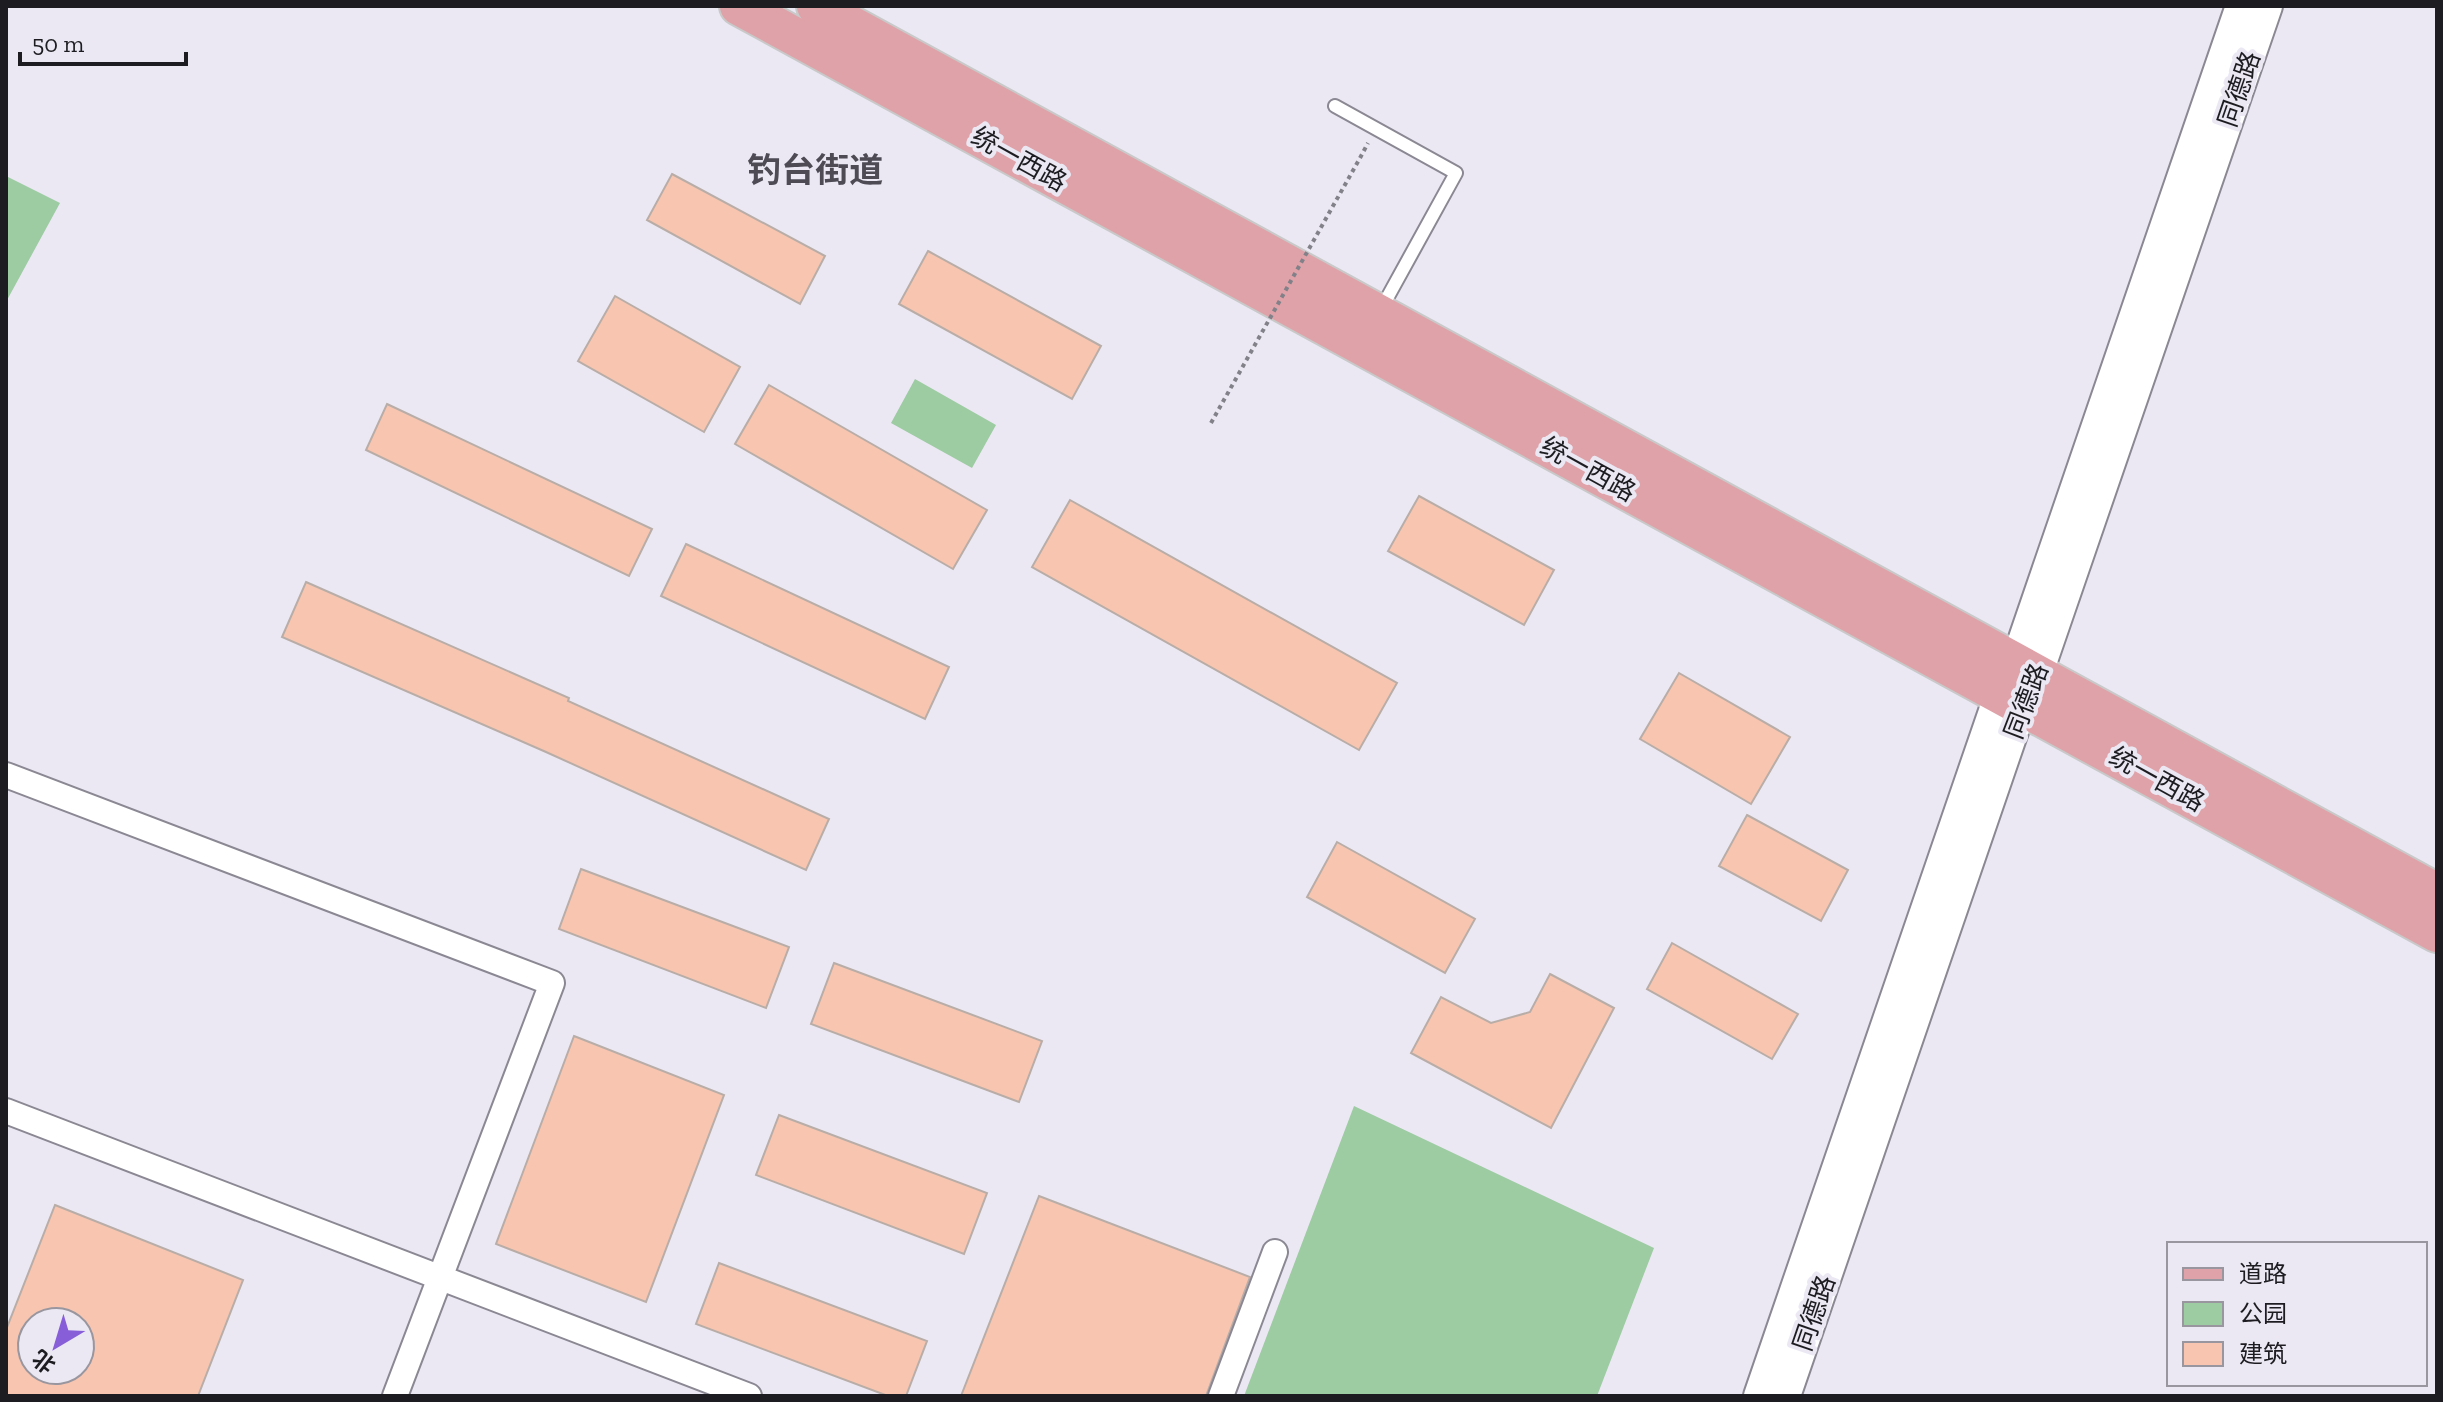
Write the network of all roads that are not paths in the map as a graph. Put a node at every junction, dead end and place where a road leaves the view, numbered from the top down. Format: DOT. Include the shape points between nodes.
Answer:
graph roads {
  1 [pos="739,6"];
  2 [pos="816,6"];
  3 [pos="2241,6"];
  4 [pos="2267,6"];
  5 [pos="1335,106"];
  6 [pos="1379,314"];
  7 [pos="2019,684"];
  8 [pos="6,775"];
  9 [pos="2437,893"];
  10 [pos="2437,933"];
  11 [pos="6,1111"];
  12 [pos="1275,1252"];
  13 [pos="440,1277"];
  14 [pos="395,1396"];
  15 [pos="749,1396"];
  16 [pos="1221,1396"];
  17 [pos="1759,1396"];
  18 [pos="1785,1396"];
  1 -- 7 [label="main road, 统一西路"];
  2 -- 6 [label="main road, 统一西路"];
  3 -- 7 [label="street, 同德路"];
  4 -- 7 [label="street, 同德路"];
  5 -- 6 [label="lane" via="1456,173"];
  6 -- 7 [label="main road, 统一西路"];
  7 -- 9 [label="main road, 统一西路"];
  7 -- 10 [label="main road, 统一西路"];
  7 -- 17 [label="street, 同德路"];
  7 -- 18 [label="street, 同德路"];
  8 -- 13 [label="street" via="552,983"];
  11 -- 13 [label="street"];
  12 -- 16 [label="street"];
  13 -- 14 [label="street"];
  13 -- 15 [label="street"];
}
